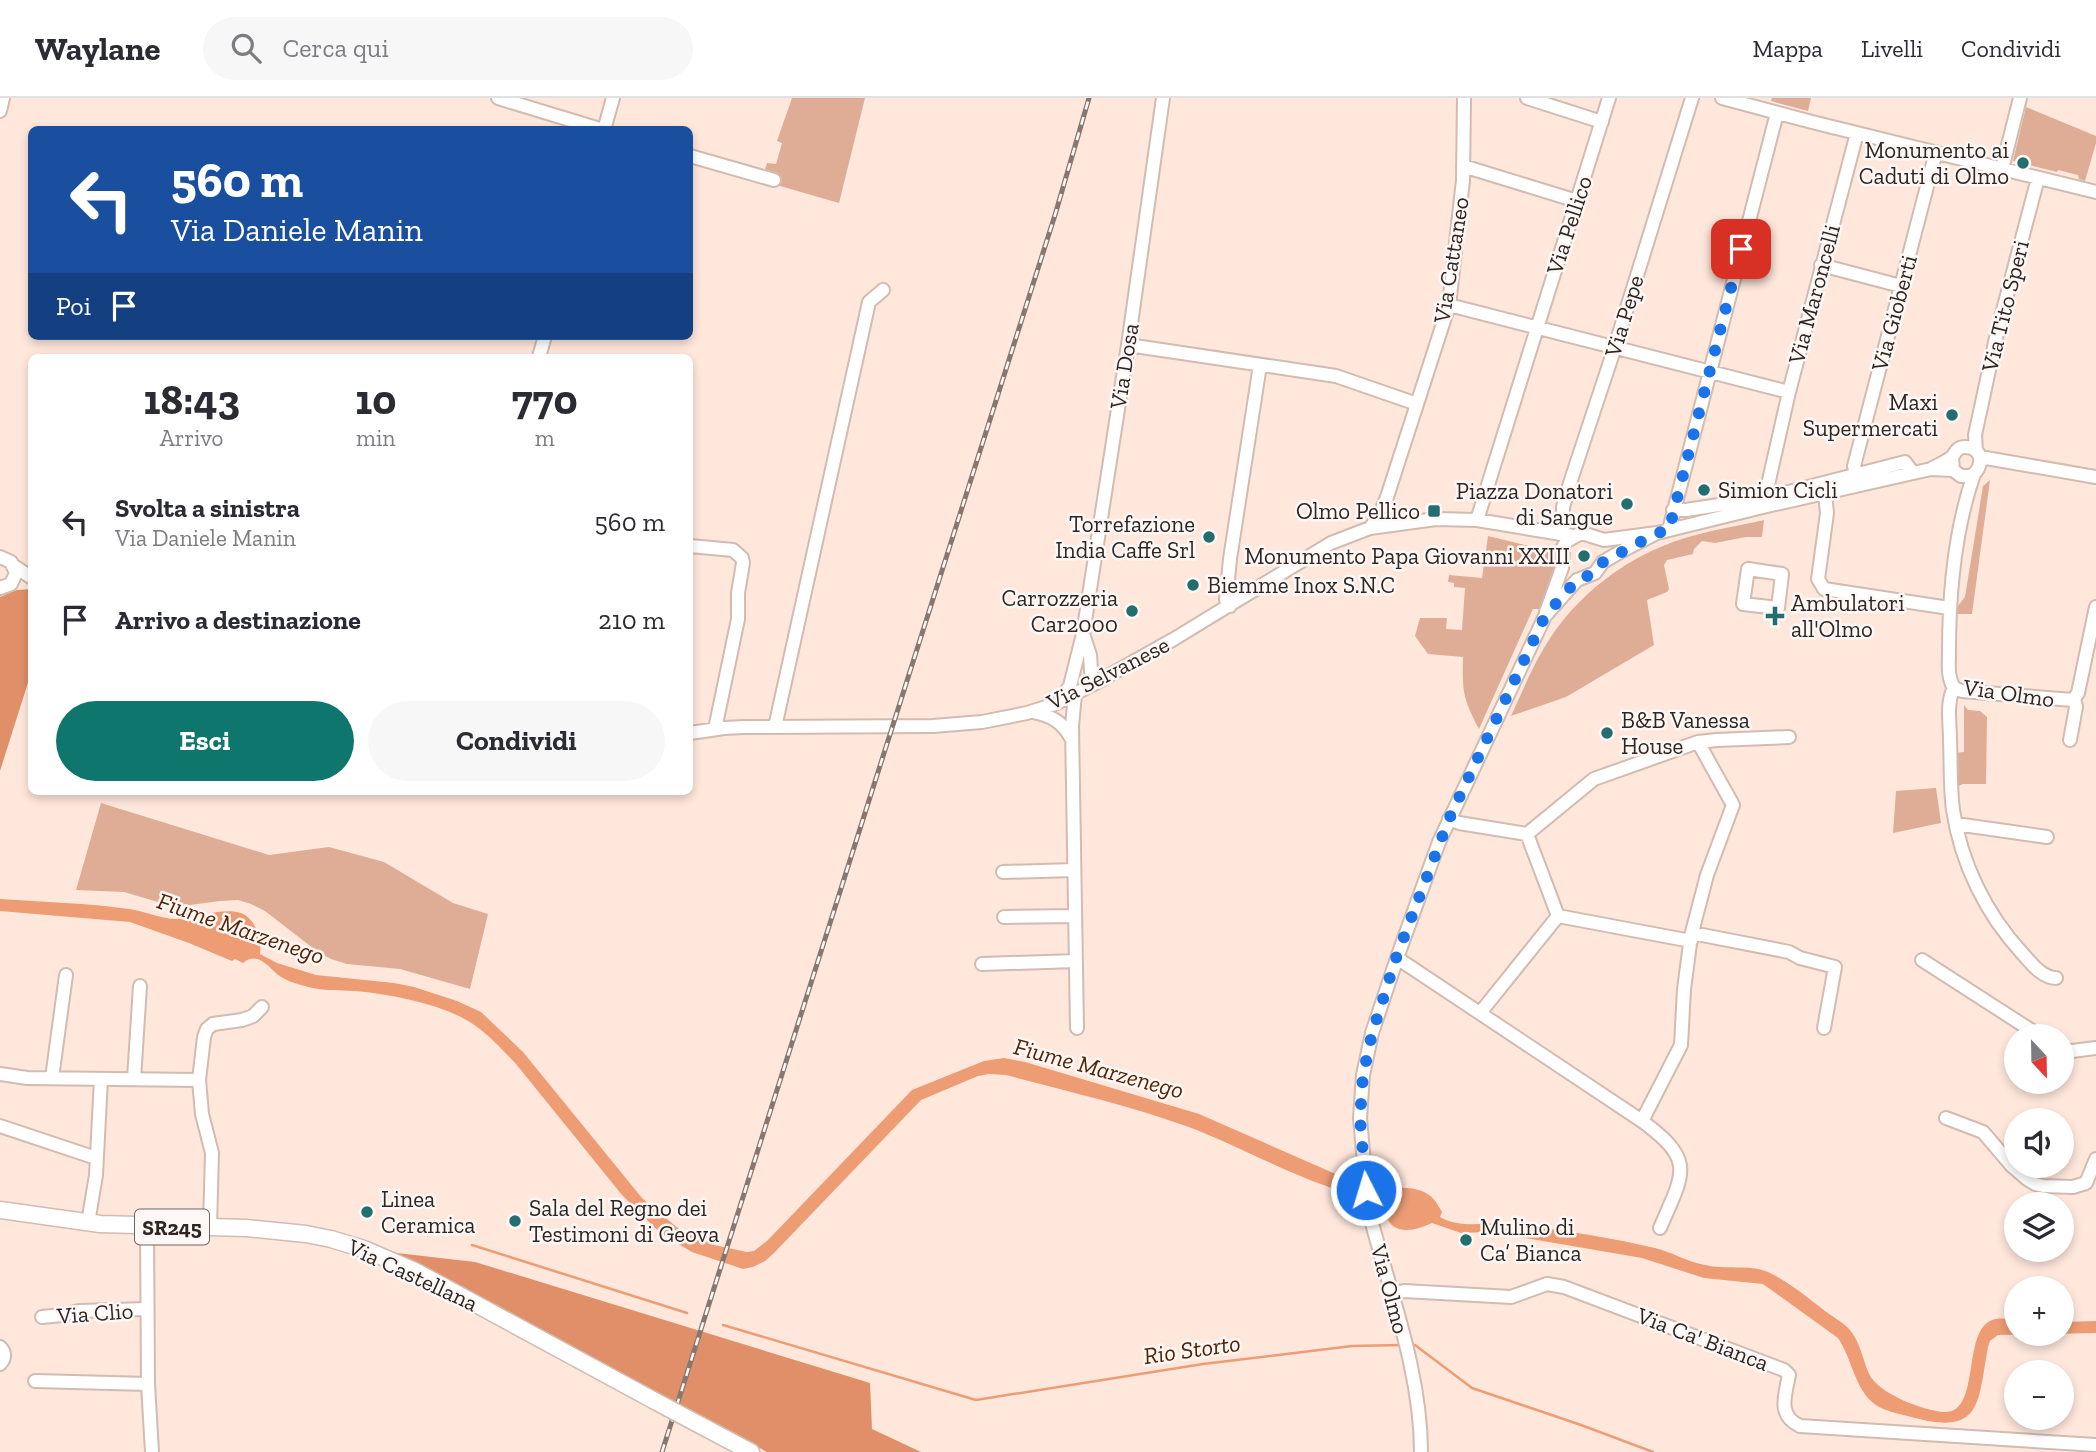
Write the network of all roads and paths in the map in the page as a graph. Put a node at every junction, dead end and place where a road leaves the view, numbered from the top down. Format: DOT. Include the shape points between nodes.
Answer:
graph roads {
  1 [pos="3,98"];
  2 [pos="498,98"];
  3 [pos="613,98"];
  4 [pos="1163,98"];
  5 [pos="1464,98"];
  6 [pos="1527,98"];
  7 [pos="1609,98"];
  8 [pos="1692,98"];
  9 [pos="1722,98"];
  10 [pos="2020,98"];
  11 [pos="0,111"];
  12 [pos="1777,113"];
  13 [pos="1602,122"];
  14 [pos="591,126"];
  15 [pos="605,126"];
  16 [pos="1857,133"];
  17 [pos="1936,152"];
  18 [pos="693,157"];
  19 [pos="1463,166"];
  20 [pos="2002,169"];
  21 [pos="2038,178"];
  22 [pos="774,180"];
  23 [pos="2096,192"];
  24 [pos="1577,201"];
  25 [pos="1821,265"];
  26 [pos="1901,286"];
  27 [pos="883,290"];
  28 [pos="1449,305"];
  29 [pos="1537,328"];
  30 [pos="1128,345"];
  31 [pos="1615,348"];
  32 [pos="1260,365"];
  33 [pos="1709,372"];
  34 [pos="1788,391"];
  35 [pos="1417,404"];
  36 [pos="1975,435"];
  37 [pos="1955,462"];
  38 [pos="1977,462"];
  39 [pos="1913,473"];
  40 [pos="1856,474"];
  41 [pos="2096,477"];
  42 [pos="1825,494"];
  43 [pos="1387,497"];
  44 [pos="1966,498"];
  45 [pos="1766,502"];
  46 [pos="1673,510"];
  47 [pos="1478,520"];
  48 [pos="1406,522"];
  49 [pos="1499,524"];
  50 [pos="1384,525"];
  51 [pos="1370,528"];
  52 [pos="1663,532"];
  53 [pos="1569,536"];
  54 [pos="1597,539"];
  55 [pos="693,546"];
  56 [pos="0,557"];
  57 [pos="1562,559"];
  58 [pos="1603,562"];
  59 [pos="14,566"];
  60 [pos="28,576"];
  61 [pos="1582,577"];
  62 [pos="28,580"];
  63 [pos="5,586"];
  64 [pos="1230,606"];
  65 [pos="2096,607"];
  66 [pos="1949,608"];
  67 [pos="1545,616"];
  68 [pos="1083,634"];
  69 [pos="1090,655"];
  70 [pos="1075,659"];
  71 [pos="1118,671"];
  72 [pos="1092,685"];
  73 [pos="1954,688"];
  74 [pos="1075,694"];
  75 [pos="2074,699"];
  76 [pos="1055,704"];
  77 [pos="1032,711"];
  78 [pos="775,727"];
  79 [pos="715,729"];
  80 [pos="693,733"];
  81 [pos="1789,737"];
  82 [pos="2070,740"];
  83 [pos="1072,742"];
  84 [pos="1698,742"];
  85 [pos="1449,819"];
  86 [pos="1956,824"];
  87 [pos="1527,834"];
  88 [pos="2047,837"];
  89 [pos="1074,870"];
  90 [pos="1003,872"];
  91 [pos="1075,916"];
  92 [pos="1558,916"];
  93 [pos="1004,917"];
  94 [pos="1692,937"];
  95 [pos="1396,958"];
  96 [pos="1922,960"];
  97 [pos="1076,961"];
  98 [pos="982,964"];
  99 [pos="66,975"];
  100 [pos="2056,978"];
  101 [pos="139,986"];
  102 [pos="262,1007"];
  103 [pos="1480,1013"];
  104 [pos="2021,1024"];
  105 [pos="1077,1028"];
  106 [pos="1824,1028"];
  107 [pos="2096,1048"];
  108 [pos="2074,1051"];
  109 [pos="0,1074"];
  110 [pos="52,1078"];
  111 [pos="101,1079"];
  112 [pos="134,1079"];
  113 [pos="199,1080"];
  114 [pos="1946,1118"];
  115 [pos="1642,1121"];
  116 [pos="0,1126"];
  117 [pos="97,1156"];
  118 [pos="2096,1159"];
  119 [pos="5,1209"];
  120 [pos="88,1223"];
  121 [pos="147,1227"];
  122 [pos="210,1227"];
  123 [pos="1660,1228"];
  124 [pos="1391,1290"];
  125 [pos="147,1309"];
  126 [pos="42,1317"];
  127 [pos="0,1347"];
  128 [pos="0,1364"];
  129 [pos="35,1381"];
  130 [pos="148,1384"];
  131 [pos="2096,1445"];
  132 [pos="152,1452"];
  133 [pos="751,1452"];
  134 [pos="1421,1452"];
  1 -- 11 [label="street"];
  2 -- 14 [label="street"];
  3 -- 15 [label="street"];
  4 -- 30 [label="street, Via Dosa"];
  5 -- 19 [label="street, Via Cattaneo"];
  6 -- 13 [label="street"];
  7 -- 13 [label="street, Via Pellico"];
  8 -- 31 [label="street, Via Pepe"];
  9 -- 12 [label="street"];
  10 -- 20 [label="street"];
  12 -- 16 [label="street"];
  12 -- 33 [label="street"];
  13 -- 24 [label="street, Via Pellico"];
  16 -- 17 [label="street"];
  16 -- 25 [label="street, Via Maroncelli"];
  17 -- 20 [label="street"];
  17 -- 26 [label="street, Via Gioberti"];
  18 -- 22 [label="street"];
  19 -- 24 [label="street"];
  19 -- 28 [label="street, Via Cattaneo"];
  20 -- 21 [label="street"];
  21 -- 23 [label="street"];
  21 -- 36 [label="street, Via Tito Speri"];
  24 -- 29 [label="street, Via Pellico"];
  25 -- 26 [label="street"];
  25 -- 34 [label="street, Via Maroncelli"];
  26 -- 40 [label="street, Via Gioberti" via="1854,466"];
  27 -- 78 [label="street" via="869,302"];
  28 -- 29 [label="street"];
  28 -- 35 [label="street, Via Cattaneo"];
  29 -- 31 [label="street"];
  29 -- 47 [label="street, Via Pellico"];
  30 -- 32 [label="street"];
  30 -- 68 [label="street, Via Dosa"];
  31 -- 33 [label="street"];
  31 -- 53 [label="street, Via Pepe" via="1563,507 1563,525"];
  32 -- 35 [label="street" via="1336,376"];
  32 -- 64 [label="street" via="1230,559 1226,600"];
  33 -- 34 [label="street"];
  33 -- 46 [label="street"];
  34 -- 45 [label="street, Via Maroncelli"];
  35 -- 43 [label="street, Via Cattaneo"];
  36 -- 37 [label="street"];
  36 -- 38 [label="street, Via Tito Speri"];
  37 -- 38 [label="street" via="1966,477"];
  37 -- 38 [label="street" via="1969,447"];
  37 -- 39 [label="street, Via Olmo"];
  37 -- 44 [label="street, Via Olmo"];
  38 -- 41 [label="street" via="1998,461"];
  38 -- 44 [label="street, Via Olmo"];
  39 -- 40 [label="street, Via Olmo" via="1906,462"];
  39 -- 42 [label="street, Via Olmo"];
  40 -- 45 [label="street, Via Olmo"];
  42 -- 45 [label="street, Via Olmo"];
  42 -- 66 [label="street" via="1827,513 1818,579 1824,589"];
  43 -- 48 [label="street"];
  43 -- 50 [label="street, Via Cattaneo"];
  43 -- 51 [label="street, Via Cattaneo"];
  44 -- 66 [label="street, Via Olmo"];
  45 -- 46 [label="street, Via Olmo"];
  45 -- 52 [label="street, Via Olmo"];
  46 -- 52 [label="street"];
  47 -- 48 [label="street, Via Selvanese"];
  47 -- 49 [label="street, Via Selvanese"];
  48 -- 50 [label="street, Via Selvanese"];
  49 -- 53 [label="street, Via Selvanese"];
  49 -- 57 [label="street, Via Selvanese" via="1551,542"];
  50 -- 51 [label="street, Via Selvanese"];
  51 -- 64 [label="street, Via Selvanese" via="1331,543"];
  52 -- 54 [label="street, Via Olmo"];
  52 -- 58 [label="street, Via Olmo"];
  53 -- 54 [label="street, Via Olmo" via="1585,534"];
  53 -- 57 [label="street, Via Olmo"];
  54 -- 58 [label="street" via="1604,549"];
  55 -- 79 [label="street" via="733,550 743,563 738,620"];
  56 -- 59 [label="street"];
  57 -- 61 [label="street" via="1570,573"];
  57 -- 67 [label="street, Via Olmo"];
  58 -- 61 [label="street, Via Olmo" via="1595,573"];
  59 -- 60 [label="street"];
  59 -- 63 [label="street" via="15,577"];
  61 -- 67 [label="street, Via Olmo"];
  62 -- 63 [label="street"];
  64 -- 71 [label="street, Via Selvanese"];
  65 -- 75 [label="street, Via Olmo"];
  66 -- 73 [label="street, Via Olmo" via="1949,677"];
  67 -- 85 [label="street, Via Olmo"];
  68 -- 69 [label="street"];
  68 -- 70 [label="street, Via Dosa"];
  69 -- 71 [label="street"];
  69 -- 72 [label="street"];
  70 -- 72 [label="street"];
  70 -- 76 [label="street, Via Dosa" via="1068,690"];
  71 -- 72 [label="street, Via Selvanese"];
  72 -- 74 [label="street, Via Selvanese"];
  73 -- 75 [label="street, Via Olmo"];
  73 -- 86 [label="street" via="1950,703"];
  74 -- 76 [label="street, Via Selvanese"];
  74 -- 83 [label="street"];
  75 -- 82 [label="street"];
  76 -- 77 [label="street, Via Selvanese"];
  77 -- 78 [label="street, Via Selvanese" via="999,720 933,726"];
  77 -- 83 [label="street" via="1063,725"];
  78 -- 79 [label="street, Via Selvanese"];
  79 -- 80 [label="street, Via Selvanese"];
  81 -- 84 [label="street"];
  83 -- 89 [label="street"];
  84 -- 87 [label="street" via="1594,779"];
  84 -- 94 [label="street" via="1733,805 1707,875"];
  85 -- 87 [label="street"];
  85 -- 95 [label="street, Via Olmo"];
  86 -- 88 [label="street"];
  86 -- 100 [label="street" via="1973,879 1994,918 2036,967"];
  87 -- 92 [label="street"];
  89 -- 90 [label="street"];
  89 -- 91 [label="street"];
  91 -- 93 [label="street"];
  91 -- 97 [label="street"];
  92 -- 94 [label="street"];
  92 -- 103 [label="street"];
  94 -- 106 [label="street" via="1789,952 1835,967"];
  94 -- 115 [label="street" via="1681,1045"];
  95 -- 103 [label="street"];
  95 -- 124 [label="street, Via Olmo" via="1372,1034 1360,1118 1368,1208"];
  96 -- 104 [label="street"];
  97 -- 98 [label="street"];
  97 -- 105 [label="street"];
  99 -- 110 [label="street"];
  101 -- 112 [label="street"];
  102 -- 113 [label="street" via="253,1016 221,1021 207,1029"];
  103 -- 115 [label="street"];
  107 -- 108 [label="street"];
  109 -- 110 [label="street"];
  110 -- 111 [label="street"];
  111 -- 112 [label="street"];
  111 -- 117 [label="street"];
  112 -- 113 [label="street"];
  113 -- 122 [label="street" via="212,1153"];
  114 -- 118 [label="street" via="1983,1132 2012,1166 2035,1184 2073,1187 2086,1183"];
  115 -- 123 [label="street" via="1664,1137 1680,1160 1674,1196"];
  116 -- 117 [label="street"];
  117 -- 120 [label="street"];
  119 -- 120 [label="main road, Via Castellana / SR245"];
  120 -- 121 [label="main road, Via Castellana / SR245"];
  121 -- 122 [label="main road, Via Castellana / SR245"];
  121 -- 125 [label="street"];
  122 -- 133 [label="main road, Via Castellana / SR245, bridge" via="285,1231 364,1249 415,1271"];
  124 -- 131 [label="street, Via Ca' Bianca" via="1511,1297 1546,1284 1564,1287 1784,1370 1790,1375 1784,1412 1800,1426"];
  124 -- 134 [label="street, Via Olmo" via="1417,1401"];
  125 -- 126 [label="street, Via Clio"];
  125 -- 130 [label="street"];
  127 -- 128 [label="street" via="4,1359"];
  129 -- 130 [label="street"];
  130 -- 132 [label="street"];
}
